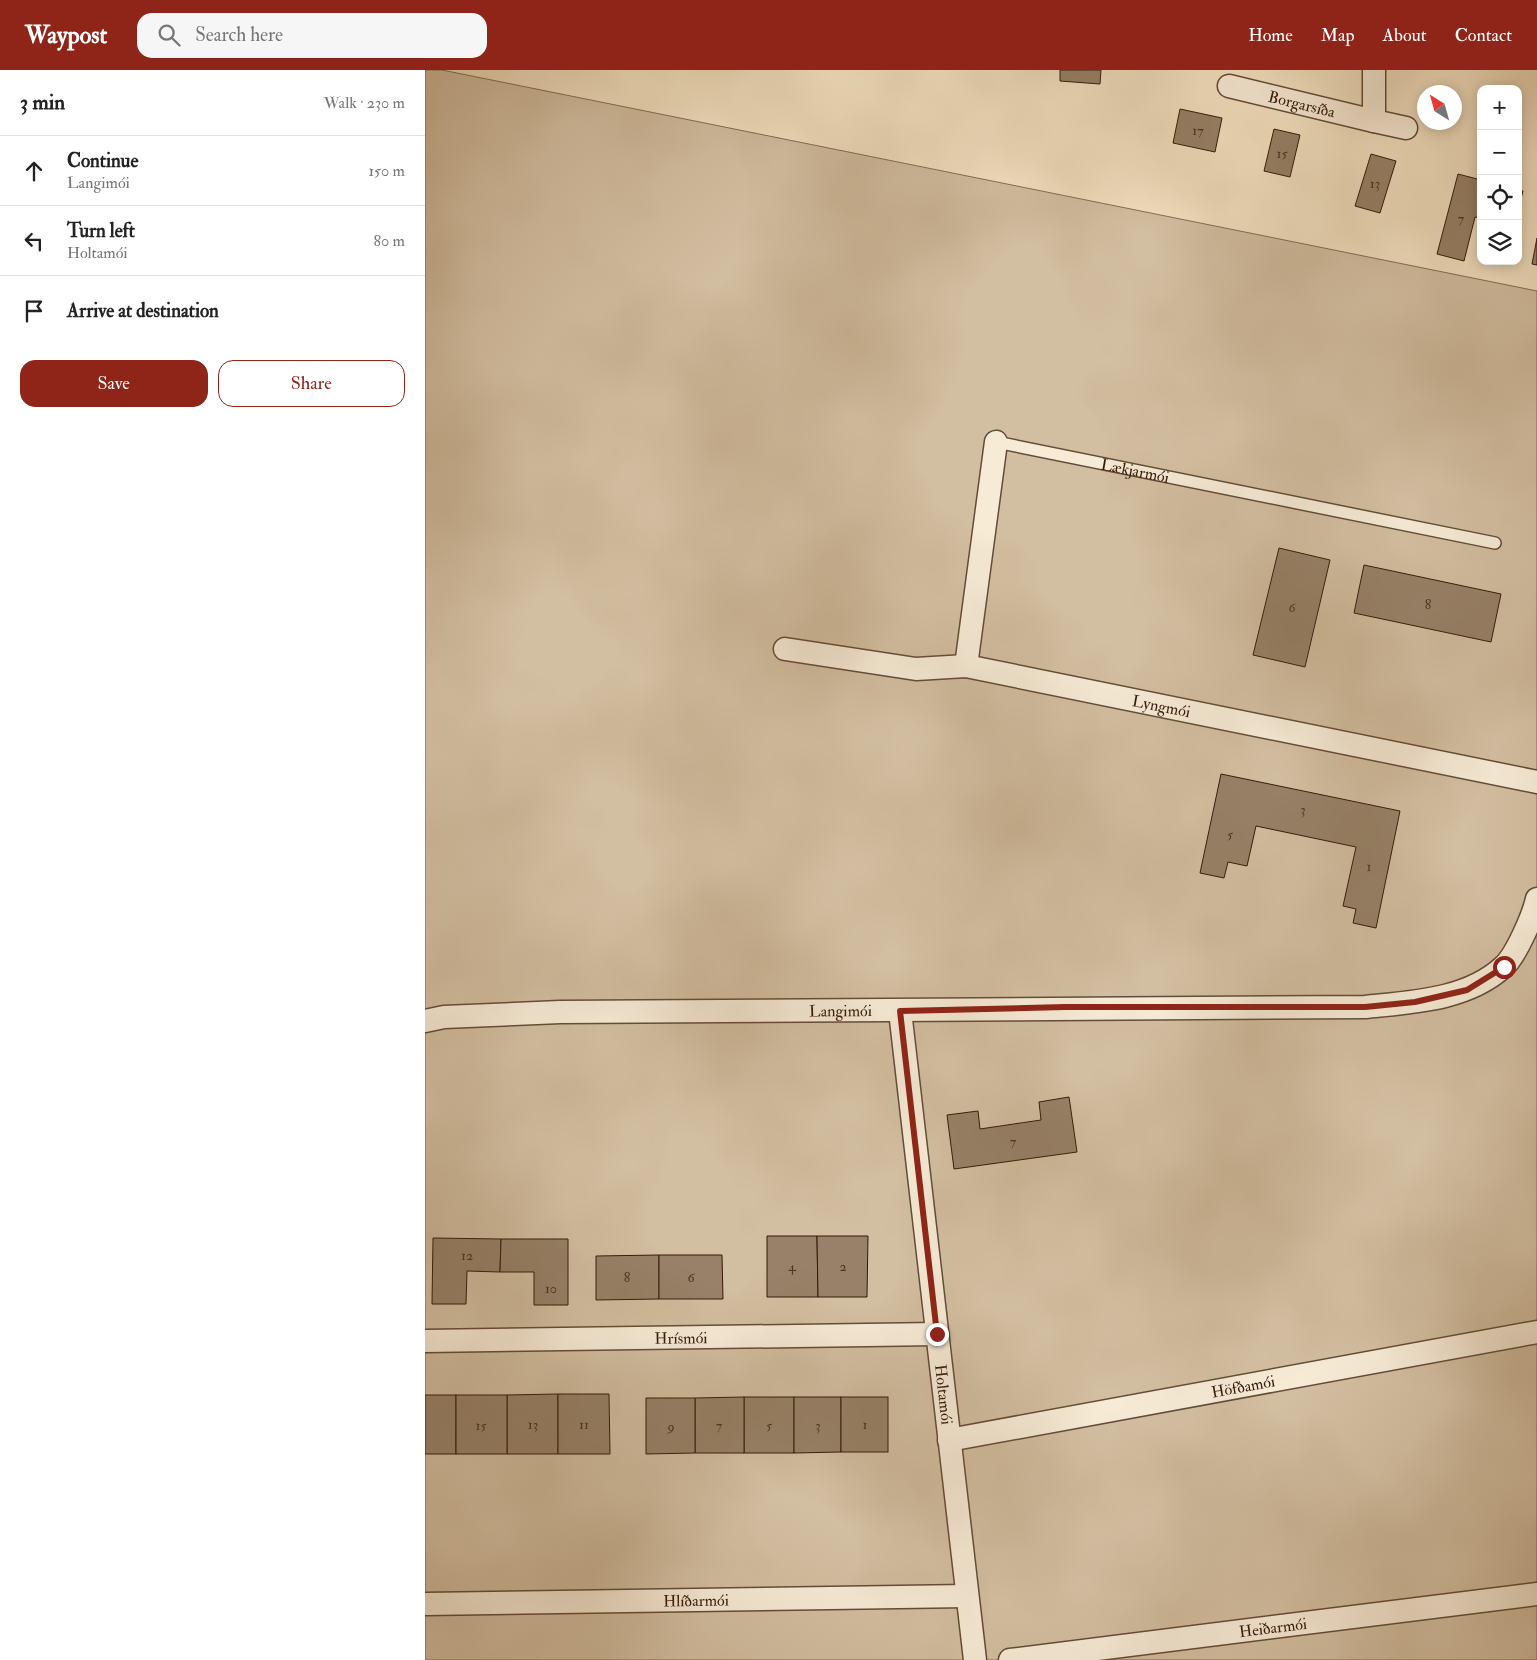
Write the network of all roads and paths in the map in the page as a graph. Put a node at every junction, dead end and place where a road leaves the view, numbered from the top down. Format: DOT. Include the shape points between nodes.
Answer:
graph roads {
  1 [pos="1374,70"];
  2 [pos="1229,86"];
  3 [pos="1374,121"];
  4 [pos="1406,128"];
  5 [pos="997,442"];
  6 [pos="1495,543"];
  7 [pos="785,649"];
  8 [pos="967,666"];
  9 [pos="1537,782"];
  10 [pos="1537,899"];
  11 [pos="900,1011"];
  12 [pos="425,1021"];
  13 [pos="1537,1332"];
  14 [pos="937,1334"];
  15 [pos="425,1341"];
  16 [pos="949,1440"];
  17 [pos="1537,1594"];
  18 [pos="967,1596"];
  19 [pos="425,1604"];
  20 [pos="975,1660"];
  21 [pos="1010,1660"];
  1 -- 3 [label="street"];
  2 -- 3 [label="street, Borgarsíða"];
  3 -- 4 [label="street, Borgarsíða"];
  5 -- 6 [label="lane, Lækjarmói"];
  5 -- 8 [label="street, Lækjarmói"];
  7 -- 8 [label="street, Lyngmói" via="916,669"];
  8 -- 9 [label="street, Lyngmói"];
  10 -- 11 [label="street, Langimói" via="1524,935 1504,967 1467,990 1415,1002 1365,1007 1065,1007"];
  11 -- 12 [label="street, Langimói" via="559,1012 444,1017"];
  11 -- 14 [label="street, Holtamói"];
  13 -- 16 [label="street, Höfðamói"];
  14 -- 15 [label="street, Hrísmói"];
  14 -- 16 [label="street, Holtamói"];
  16 -- 18 [label="street, Holtamói"];
  17 -- 21 [label="street, Heiðarmói"];
  18 -- 19 [label="street, Hlíðarmói"];
  18 -- 20 [label="street, Holtamói"];
}
